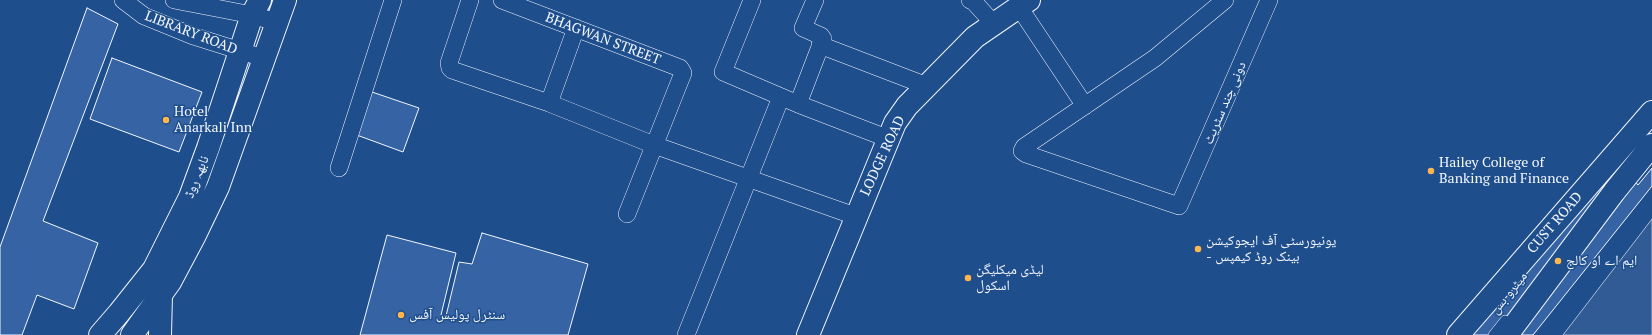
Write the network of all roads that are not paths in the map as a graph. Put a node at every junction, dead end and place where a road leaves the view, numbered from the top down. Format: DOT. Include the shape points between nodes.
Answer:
graph roads {
  1 [pos="123,0"];
  2 [pos="174,0"];
  3 [pos="285,0"];
  4 [pos="393,0"];
  5 [pos="470,0"];
  6 [pos="502,0"];
  7 [pos="752,0"];
  8 [pos="815,0"];
  9 [pos="970,0"];
  10 [pos="1225,0"];
  11 [pos="1269,0"];
  12 [pos="1024,4"];
  13 [pos="256,7"];
  14 [pos="276,22"];
  15 [pos="994,24"];
  16 [pos="576,28"];
  17 [pos="820,45"];
  18 [pos="240,52"];
  19 [pos="263,58"];
  20 [pos="926,86"];
  21 [pos="781,97"];
  22 [pos="549,103"];
  23 [pos="798,104"];
  24 [pos="1085,106"];
  25 [pos="1652,112"];
  26 [pos="1652,138"];
  27 [pos="889,139"];
  28 [pos="654,145"];
  29 [pos="1652,145"];
  30 [pos="339,168"];
  31 [pos="747,178"];
  32 [pos="627,214"];
  33 [pos="855,216"];
  34 [pos="162,295"];
  35 [pos="1521,300"];
  36 [pos="1512,312"];
  37 [pos="100,335"];
  38 [pos="132,335"];
  39 [pos="160,335"];
  40 [pos="686,335"];
  41 [pos="808,335"];
  42 [pos="1458,335"];
  43 [pos="1493,335"];
  44 [pos="1507,335"];
  1 -- 18 [label="street, LIBRARY ROAD" via="144,16"];
  2 -- 13 [label="street, LIBRARY ROAD"];
  3 -- 14 [label="main road, نابھہ روڈ"];
  4 -- 30 [label="street"];
  5 -- 22 [label="street" via="449,63 450,68"];
  6 -- 16 [label="street, BHAGWAN STREET"];
  7 -- 21 [label="street" via="723,72"];
  8 -- 17 [label="street" via="803,28 823,37"];
  9 -- 15 [label="street"];
  10 -- 24 [label="street" via="1155,58"];
  11 -- 24 [label="street, دونی چند سٹریٹ" via="1179,206 1026,154 1022,150 1024,146"];
  12 -- 15 [label="main road, LODGE ROAD"];
  12 -- 24 [label="street"];
  13 -- 14 [label="street, LIBRARY ROAD"];
  13 -- 18 [label="main road, نابھہ روڈ"];
  14 -- 19 [label="main road, نابھہ روڈ"];
  15 -- 20 [label="main road, LODGE ROAD" via="975,37"];
  16 -- 22 [label="street"];
  16 -- 28 [label="street, BHAGWAN STREET" via="680,68 683,73"];
  17 -- 20 [label="street"];
  17 -- 23 [label="street"];
  18 -- 19 [label="street, LIBRARY ROAD"];
  18 -- 37 [label="main road, نابھہ روڈ" via="190,197 154,269"];
  19 -- 34 [label="main road, نابھہ روڈ" via="218,187"];
  20 -- 27 [label="main road, LODGE ROAD" via="895,123"];
  21 -- 23 [label="street"];
  21 -- 31 [label="street"];
  22 -- 28 [label="street"];
  23 -- 27 [label="street"];
  25 -- 42 [label="main road, CUST ROAD"];
  26 -- 35 [label="lane, میٹرو بس"];
  27 -- 33 [label="main road, LODGE ROAD"];
  28 -- 31 [label="street"];
  28 -- 32 [label="street"];
  29 -- 44 [label="main road, CUST ROAD"];
  31 -- 33 [label="street"];
  31 -- 40 [label="street"];
  33 -- 41 [label="main road, LODGE ROAD"];
  34 -- 38 [label="main road, نابھہ روڈ"];
  34 -- 39 [label="main road"];
  36 -- 43 [label="lane, میٹرو بس"];
}
